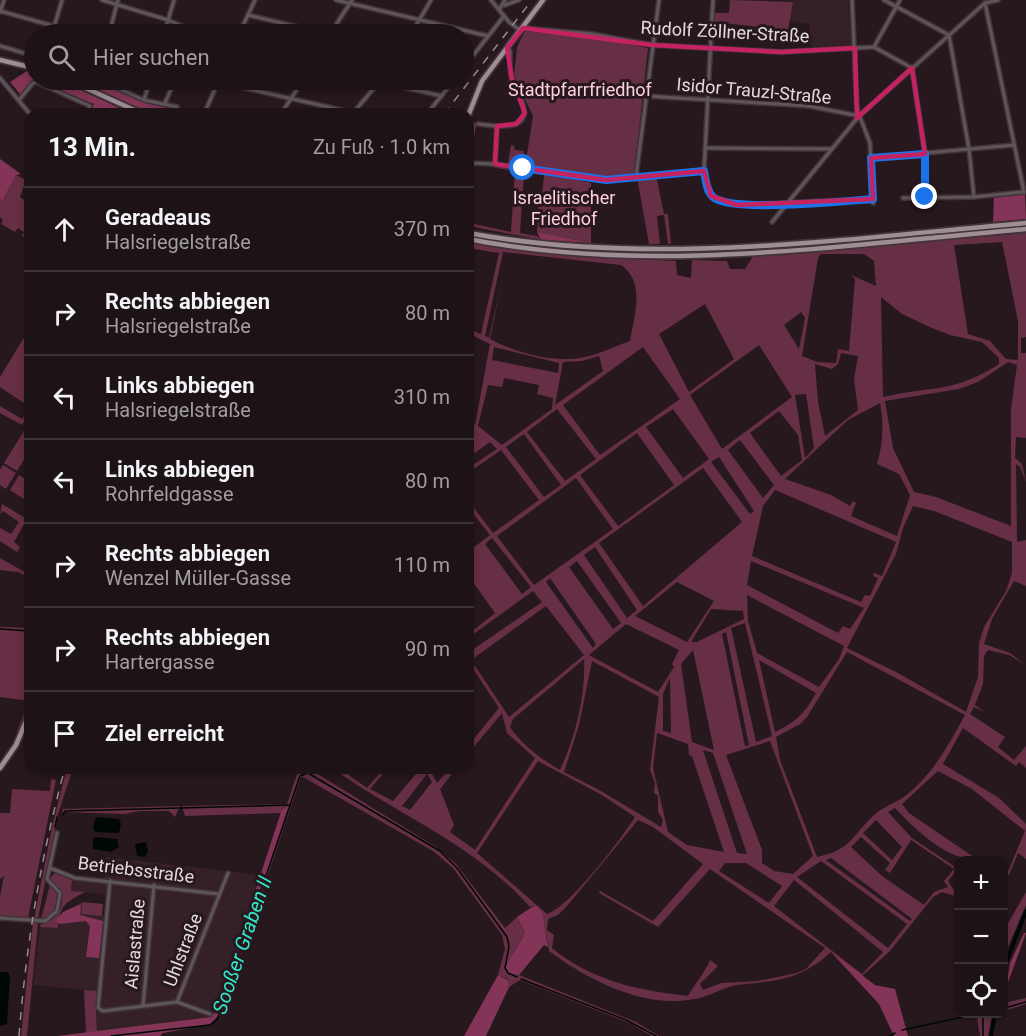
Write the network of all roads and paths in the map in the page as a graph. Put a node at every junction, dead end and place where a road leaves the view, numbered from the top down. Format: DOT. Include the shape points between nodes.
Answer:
graph roads {
  1 [pos="4,0"];
  2 [pos="62,0"];
  3 [pos="102,0"];
  4 [pos="174,0"];
  5 [pos="255,0"];
  6 [pos="336,0"];
  7 [pos="431,0"];
  8 [pos="491,0"];
  9 [pos="506,0"];
  10 [pos="519,0"];
  11 [pos="543,0"];
  12 [pos="659,0"];
  13 [pos="713,0"];
  14 [pos="852,0"];
  15 [pos="884,0"];
  16 [pos="900,0"];
  17 [pos="980,0"];
  18 [pos="998,0"];
  19 [pos="118,2"];
  20 [pos="351,2"];
  21 [pos="985,3"];
  22 [pos="505,5"];
  23 [pos="896,7"];
  24 [pos="499,10"];
  25 [pos="0,12"];
  26 [pos="248,15"];
  27 [pos="504,16"];
  28 [pos="168,20"];
  29 [pos="420,20"];
  30 [pos="46,24"];
  31 [pos="55,24"];
  32 [pos="112,24"];
  33 [pos="167,24"];
  34 [pos="176,24"];
  35 [pos="244,24"];
  36 [pos="286,24"];
  37 [pos="336,24"];
  38 [pos="417,24"];
  39 [pos="437,24"];
  40 [pos="522,29"];
  41 [pos="474,33"];
  42 [pos="949,35"];
  43 [pos="488,36"];
  44 [pos="652,45"];
  45 [pos="0,46"];
  46 [pos="874,47"];
  47 [pos="507,48"];
  48 [pos="710,48"];
  49 [pos="855,48"];
  50 [pos="24,53"];
  51 [pos="474,54"];
  52 [pos="0,60"];
  53 [pos="24,66"];
  54 [pos="912,68"];
  55 [pos="0,78"];
  56 [pos="27,90"];
  57 [pos="54,90"];
  58 [pos="89,90"];
  59 [pos="122,90"];
  60 [pos="147,90"];
  61 [pos="171,90"];
  62 [pos="214,90"];
  63 [pos="257,90"];
  64 [pos="296,90"];
  65 [pos="372,90"];
  66 [pos="419,90"];
  67 [pos="446,90"];
  68 [pos="442,96"];
  69 [pos="646,96"];
  70 [pos="291,98"];
  71 [pos="708,99"];
  72 [pos="19,100"];
  73 [pos="144,100"];
  74 [pos="165,103"];
  75 [pos="177,107"];
  76 [pos="25,108"];
  77 [pos="89,108"];
  78 [pos="128,108"];
  79 [pos="207,108"];
  80 [pos="285,108"];
  81 [pos="332,108"];
  82 [pos="357,108"];
  83 [pos="432,108"];
  84 [pos="471,108"];
  85 [pos="860,116"];
  86 [pos="478,124"];
  87 [pos="497,126"];
  88 [pos="1014,145"];
  89 [pos="706,148"];
  90 [pos="832,149"];
  91 [pos="969,149"];
  92 [pos="925,154"];
  93 [pos="871,158"];
  94 [pos="474,163"];
  95 [pos="495,164"];
  96 [pos="704,171"];
  97 [pos="636,176"];
  98 [pos="1025,191"];
  99 [pos="925,197"];
  100 [pos="974,197"];
  101 [pos="903,198"];
  102 [pos="784,204"];
  103 [pos="772,222"];
  104 [pos="1026,223"];
  105 [pos="1026,229"];
  106 [pos="474,234"];
  107 [pos="474,240"];
  108 [pos="24,726"];
  109 [pos="0,768"];
  110 [pos="57,833"];
  111 [pos="50,868"];
  112 [pos="228,873"];
  113 [pos="110,881"];
  114 [pos="154,885"];
  115 [pos="219,894"];
  116 [pos="0,918"];
  117 [pos="177,1002"];
  118 [pos="143,1005"];
  119 [pos="210,1014"];
  1 -- 25 [label="street"];
  2 -- 31 [label="street"];
  3 -- 19 [label="street"];
  4 -- 28 [label="street"];
  5 -- 26 [label="street"];
  6 -- 20 [label="street"];
  7 -- 29 [label="street"];
  8 -- 24 [label="street"];
  9 -- 22 [label="street"];
  10 -- 22 [label="street"];
  11 -- 40 [label="main road"];
  12 -- 44 [label="street"];
  13 -- 48 [label="street"];
  14 -- 49 [label="street"];
  15 -- 23 [label="street"];
  16 -- 23 [label="street"];
  17 -- 21 [label="street"];
  18 -- 21 [label="street"];
  19 -- 28 [label="street"];
  19 -- 32 [label="street"];
  20 -- 29 [label="street"];
  20 -- 37 [label="street"];
  21 -- 42 [label="street"];
  21 -- 88 [label="street"];
  22 -- 24 [label="street"];
  23 -- 42 [label="street"];
  23 -- 46 [label="street"];
  24 -- 27 [label="street"];
  25 -- 30 [label="street"];
  26 -- 35 [label="street"];
  26 -- 36 [label="street"];
  27 -- 40 [label="street"];
  27 -- 43 [label="street"];
  28 -- 33 [label="street"];
  28 -- 34 [label="street"];
  29 -- 38 [label="street"];
  29 -- 39 [label="street"];
  40 -- 44 [label="street, Rudolf Zöllner-Straße" via="592,34"];
  40 -- 47 [label="main road"];
  41 -- 43 [label="street"];
  42 -- 54 [label="street"];
  42 -- 91 [label="street"];
  43 -- 51 [label="street"];
  44 -- 48 [label="street, Rudolf Zöllner-Straße"];
  44 -- 69 [label="street"];
  45 -- 50 [label="street"];
  46 -- 49 [label="street, Rudolf Zöllner-Straße"];
  46 -- 54 [label="street"];
  47 -- 84 [label="main road" via="482,81"];
  47 -- 87 [label="street" via="512,80 525,110 516,124"];
  48 -- 49 [label="street, Rudolf Zöllner-Straße" via="781,52"];
  48 -- 71 [label="street"];
  49 -- 85 [label="street"];
  52 -- 53 [label="main road"];
  54 -- 85 [label="street"];
  54 -- 92 [label="street"];
  55 -- 72 [label="street"];
  56 -- 72 [label="street"];
  57 -- 77 [label="street"];
  58 -- 78 [label="main road"];
  59 -- 73 [label="street"];
  60 -- 73 [label="street"];
  61 -- 74 [label="street"];
  62 -- 79 [label="street"];
  63 -- 70 [label="street"];
  64 -- 70 [label="street"];
  65 -- 82 [label="street"];
  66 -- 68 [label="street"];
  67 -- 68 [label="street"];
  68 -- 83 [label="street"];
  69 -- 71 [label="street, Isidor Trauzl-Straße"];
  69 -- 97 [label="street"];
  70 -- 80 [label="street"];
  70 -- 81 [label="street"];
  71 -- 85 [label="street, Isidor Trauzl-Straße" via="808,106"];
  71 -- 89 [label="street"];
  72 -- 76 [label="street"];
  73 -- 74 [label="street"];
  74 -- 75 [label="street"];
  85 -- 90 [label="street"];
  85 -- 93 [label="street"];
  86 -- 87 [label="street"];
  87 -- 95 [label="street"];
  88 -- 91 [label="street"];
  88 -- 98 [label="street"];
  89 -- 90 [label="street"];
  89 -- 96 [label="street"];
  90 -- 102 [label="street"];
  91 -- 92 [label="street"];
  91 -- 100 [label="street"];
  92 -- 93 [label="street"];
  92 -- 99 [label="street"];
  93 -- 102 [label="street" via="873,201"];
  94 -- 95 [label="street"];
  95 -- 97 [label="street" via="606,180"];
  96 -- 97 [label="street"];
  96 -- 102 [label="street" via="708,191 721,202"];
  98 -- 100 [label="street"];
  99 -- 100 [label="street"];
  99 -- 101 [label="street"];
  102 -- 103 [label="street"];
  104 -- 106 [label="main road" via="764,246 656,251 564,246"];
  105 -- 107 [label="main road" via="767,252 657,257 563,253"];
  108 -- 109 [label="main road"];
  110 -- 111 [label="street"];
  111 -- 113 [label="street, Betriebsstraße" via="75,878"];
  111 -- 116 [label="street" via="47,879 60,893 55,915 45,921"];
  112 -- 115 [label="street, Uhlstraße"];
  113 -- 114 [label="street, Betriebsstraße"];
  113 -- 118 [label="street" via="98,1008 103,1011"];
  114 -- 115 [label="street, Betriebsstraße"];
  114 -- 118 [label="street, Aislastraße"];
  115 -- 117 [label="street, Uhlstraße"];
  117 -- 118 [label="street"];
  117 -- 119 [label="street"];
}
